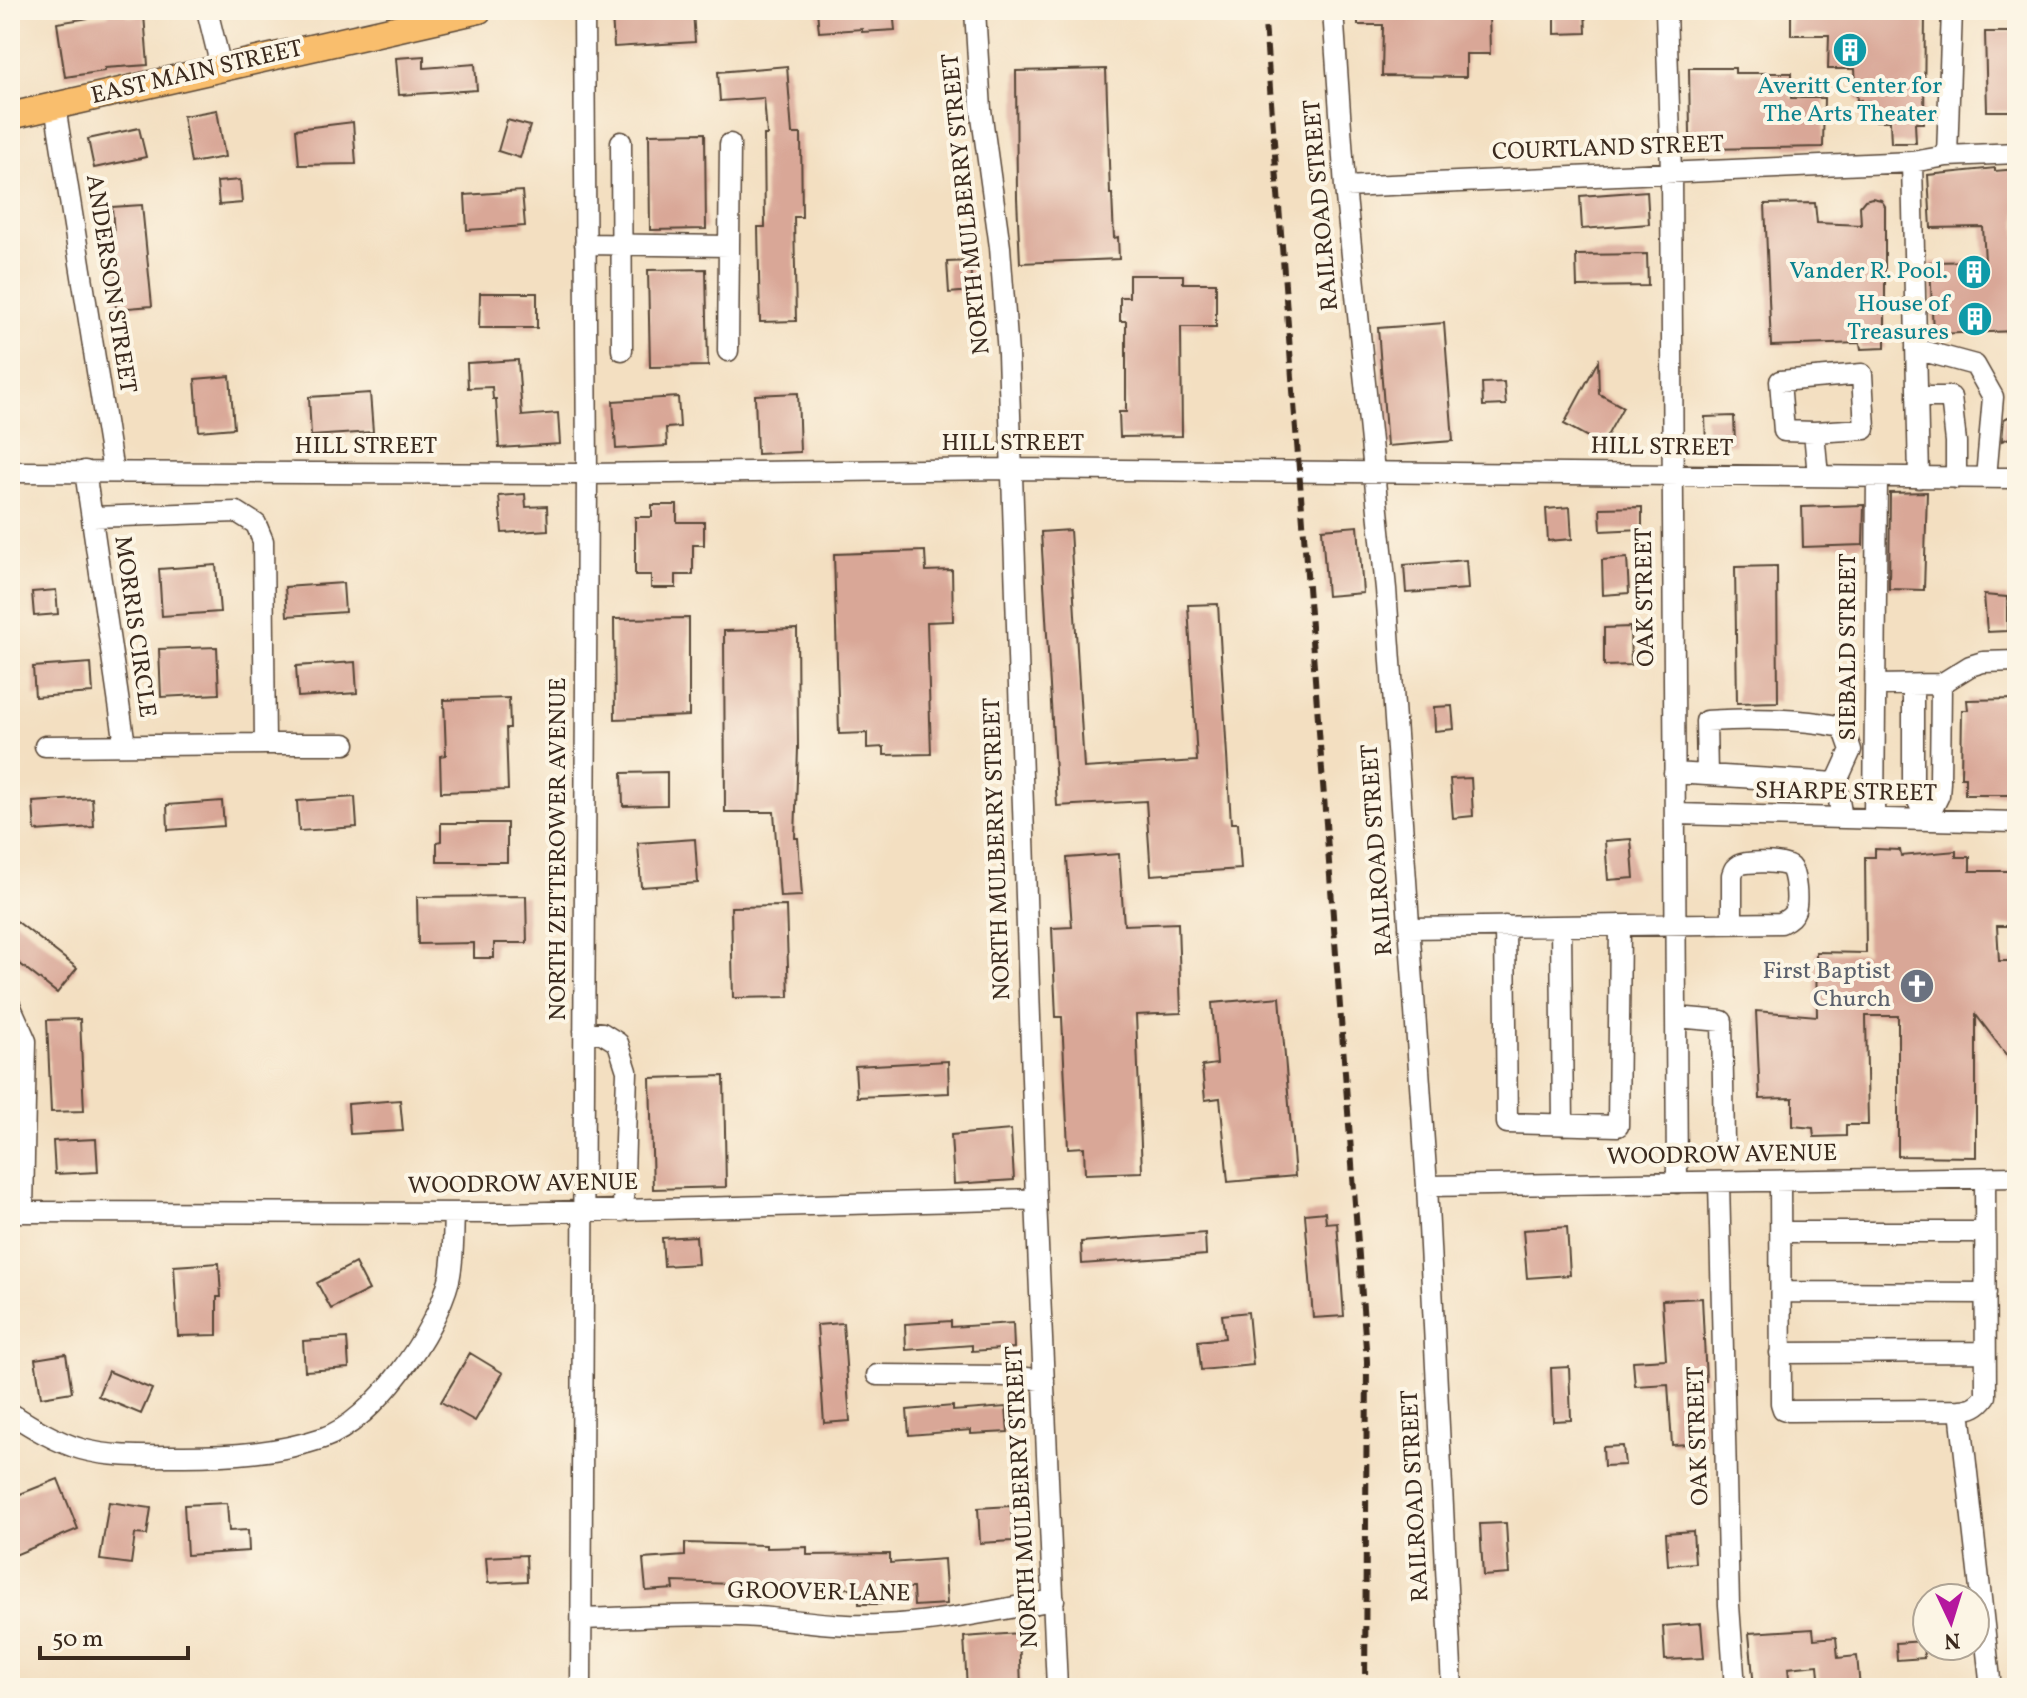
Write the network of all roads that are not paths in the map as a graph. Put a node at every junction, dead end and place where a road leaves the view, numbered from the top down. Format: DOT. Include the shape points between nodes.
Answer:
graph roads {
  1 [pos="207,10"];
  2 [pos="479,10"];
  3 [pos="584,10"];
  4 [pos="975,10"];
  5 [pos="1333,10"];
  6 [pos="1666,10"];
  7 [pos="1952,10"];
  8 [pos="221,67"];
  9 [pos="55,106"];
  10 [pos="10,116"];
  11 [pos="621,142"];
  12 [pos="730,144"];
  13 [pos="2017,153"];
  14 [pos="1947,156"];
  15 [pos="1912,162"];
  16 [pos="1671,172"];
  17 [pos="1345,187"];
  18 [pos="585,244"];
  19 [pos="621,245"];
  20 [pos="729,246"];
  21 [pos="1916,349"];
  22 [pos="622,350"];
  23 [pos="728,351"];
  24 [pos="1917,397"];
  25 [pos="1814,432"];
  26 [pos="1011,469"];
  27 [pos="85,471"];
  28 [pos="1373,471"];
  29 [pos="10,472"];
  30 [pos="113,472"];
  31 [pos="587,474"];
  32 [pos="1671,475"];
  33 [pos="1818,476"];
  34 [pos="1877,477"];
  35 [pos="1919,478"];
  36 [pos="1956,478"];
  37 [pos="1986,478"];
  38 [pos="2017,478"];
  39 [pos="93,517"];
  40 [pos="2017,661"];
  41 [pos="1941,684"];
  42 [pos="1875,685"];
  43 [pos="1913,685"];
  44 [pos="1674,733"];
  45 [pos="1706,735"];
  46 [pos="265,744"];
  47 [pos="345,744"];
  48 [pos="125,745"];
  49 [pos="45,746"];
  50 [pos="1674,773"];
  51 [pos="1707,775"];
  52 [pos="1836,783"];
  53 [pos="1675,814"];
  54 [pos="1842,818"];
  55 [pos="1874,818"];
  56 [pos="1927,820"];
  57 [pos="2017,822"];
  58 [pos="1732,923"];
  59 [pos="1675,924"];
  60 [pos="1620,925"];
  61 [pos="1505,926"];
  62 [pos="1561,926"];
  63 [pos="1409,928"];
  64 [pos="10,1005"];
  65 [pos="1676,1017"];
  66 [pos="584,1031"];
  67 [pos="1563,1125"];
  68 [pos="1724,1143"];
  69 [pos="2017,1177"];
  70 [pos="1985,1178"];
  71 [pos="1780,1181"];
  72 [pos="1719,1182"];
  73 [pos="1677,1183"];
  74 [pos="1427,1186"];
  75 [pos="1036,1199"];
  76 [pos="584,1211"];
  77 [pos="623,1211"];
  78 [pos="17,1212"];
  79 [pos="454,1213"];
  80 [pos="1780,1232"];
  81 [pos="1985,1232"];
  82 [pos="1781,1292"];
  83 [pos="1986,1293"];
  84 [pos="1985,1352"];
  85 [pos="1780,1353"];
  86 [pos="877,1375"];
  87 [pos="1044,1380"];
  88 [pos="1960,1410"];
  89 [pos="10,1413"];
  90 [pos="1054,1600"];
  91 [pos="582,1619"];
  92 [pos="581,1688"];
  93 [pos="1057,1688"];
  94 [pos="1452,1688"];
  95 [pos="1735,1688"];
  96 [pos="1991,1688"];
  1 -- 8 [label="street"];
  2 -- 8 [label="main road, EAST MAIN STREET"];
  3 -- 18 [label="street, NORTH ZETTEROWER AVENUE"];
  4 -- 26 [label="street, NORTH MULBERRY STREET" via="981,110 1000,247"];
  5 -- 17 [label="street, RAILROAD STREET"];
  6 -- 16 [label="street, OAK STREET"];
  7 -- 14 [label="street"];
  8 -- 9 [label="main road, EAST MAIN STREET"];
  9 -- 10 [label="main road, EAST MAIN STREET"];
  9 -- 30 [label="street, ANDERSON STREET"];
  11 -- 19 [label="street"];
  12 -- 20 [label="street"];
  13 -- 14 [label="street, COURTLAND STREET"];
  14 -- 15 [label="street, COURTLAND STREET"];
  15 -- 16 [label="street, COURTLAND STREET"];
  15 -- 21 [label="street"];
  16 -- 17 [label="street, COURTLAND STREET"];
  16 -- 32 [label="street, OAK STREET"];
  17 -- 28 [label="street, RAILROAD STREET"];
  18 -- 19 [label="street"];
  18 -- 31 [label="street, NORTH ZETTEROWER AVENUE"];
  19 -- 20 [label="street"];
  19 -- 22 [label="street"];
  20 -- 23 [label="street"];
  21 -- 24 [label="street"];
  21 -- 37 [label="street" via="1975,365 1993,397"];
  24 -- 35 [label="street"];
  24 -- 36 [label="street" via="1951,397"];
  25 -- 25 [label="street" via="1865,429 1862,374 1780,381 1784,431"];
  25 -- 33 [label="street"];
  26 -- 28 [label="street, HILL STREET"];
  26 -- 31 [label="street, HILL STREET"];
  26 -- 75 [label="street, NORTH MULBERRY STREET"];
  27 -- 29 [label="street, HILL STREET"];
  27 -- 30 [label="street, HILL STREET"];
  27 -- 39 [label="street, MORRIS CIRCLE"];
  28 -- 32 [label="street, HILL STREET"];
  28 -- 63 [label="street, RAILROAD STREET"];
  30 -- 31 [label="street, HILL STREET"];
  31 -- 66 [label="street, NORTH ZETTEROWER AVENUE"];
  32 -- 33 [label="street, HILL STREET"];
  32 -- 44 [label="street, OAK STREET"];
  33 -- 34 [label="street, HILL STREET"];
  34 -- 35 [label="street, HILL STREET"];
  34 -- 42 [label="street, SIEBALD STREET"];
  35 -- 36 [label="street, HILL STREET"];
  36 -- 37 [label="street, HILL STREET"];
  37 -- 38 [label="street, HILL STREET"];
  39 -- 46 [label="street, MORRIS CIRCLE" via="237,512 256,524 263,541"];
  39 -- 48 [label="street, MORRIS CIRCLE"];
  40 -- 41 [label="street" via="1983,662"];
  41 -- 43 [label="street"];
  41 -- 56 [label="street" via="1939,795"];
  42 -- 43 [label="street"];
  42 -- 55 [label="street, SIEBALD STREET"];
  43 -- 56 [label="street" via="1913,785"];
  44 -- 45 [label="street"];
  44 -- 50 [label="street, OAK STREET"];
  45 -- 51 [label="street"];
  45 -- 52 [label="street" via="1706,721 1784,719 1843,727 1851,750"];
  46 -- 47 [label="street, MORRIS CIRCLE"];
  46 -- 48 [label="street, MORRIS CIRCLE"];
  48 -- 49 [label="street, MORRIS CIRCLE"];
  50 -- 51 [label="street"];
  50 -- 53 [label="street, OAK STREET"];
  51 -- 52 [label="street"];
  52 -- 54 [label="street"];
  53 -- 54 [label="street, SHARPE STREET"];
  53 -- 59 [label="street, OAK STREET"];
  54 -- 55 [label="street, SHARPE STREET"];
  55 -- 56 [label="street, SHARPE STREET"];
  56 -- 57 [label="street, SHARPE STREET"];
  58 -- 59 [label="street"];
  59 -- 60 [label="street"];
  59 -- 65 [label="street, OAK STREET"];
  60 -- 62 [label="street"];
  60 -- 67 [label="street" via="1618,1126"];
  61 -- 62 [label="street"];
  61 -- 63 [label="street"];
  61 -- 67 [label="street" via="1507,1123"];
  62 -- 67 [label="street"];
  63 -- 74 [label="street, RAILROAD STREET"];
  64 -- 78 [label="street" via="26,1041"];
  65 -- 68 [label="street" via="1722,1021"];
  65 -- 73 [label="street, OAK STREET"];
  66 -- 76 [label="street, NORTH ZETTEROWER AVENUE"];
  66 -- 77 [label="street" via="602,1033 618,1043 627,1071"];
  69 -- 70 [label="street, WOODROW AVENUE"];
  70 -- 71 [label="street, WOODROW AVENUE"];
  70 -- 81 [label="street"];
  71 -- 72 [label="street, WOODROW AVENUE"];
  71 -- 80 [label="street"];
  72 -- 73 [label="street, WOODROW AVENUE"];
  72 -- 95 [label="street, OAK STREET"];
  73 -- 74 [label="street, WOODROW AVENUE"];
  74 -- 94 [label="street, RAILROAD STREET"];
  75 -- 77 [label="street, WOODROW AVENUE"];
  75 -- 87 [label="street, NORTH MULBERRY STREET"];
  76 -- 77 [label="street, WOODROW AVENUE"];
  76 -- 79 [label="street, WOODROW AVENUE"];
  76 -- 91 [label="street, NORTH ZETTEROWER AVENUE"];
  78 -- 79 [label="street, WOODROW AVENUE"];
  79 -- 89 [label="street" via="450,1278 439,1312 406,1365 365,1412 326,1438 264,1452 133,1455 81,1449"];
  80 -- 81 [label="street"];
  80 -- 82 [label="street"];
  81 -- 83 [label="street"];
  82 -- 83 [label="street"];
  82 -- 85 [label="street"];
  83 -- 84 [label="street"];
  84 -- 85 [label="street"];
  84 -- 88 [label="street" via="1986,1396 1971,1409"];
  85 -- 88 [label="street" via="1781,1403 1789,1411"];
  86 -- 87 [label="street"];
  87 -- 90 [label="street, NORTH MULBERRY STREET"];
  88 -- 96 [label="street"];
  90 -- 91 [label="street, GROOVER LANE" via="880,1625 758,1617"];
  90 -- 93 [label="street, NORTH MULBERRY STREET"];
  91 -- 92 [label="street, NORTH ZETTEROWER AVENUE"];
}
